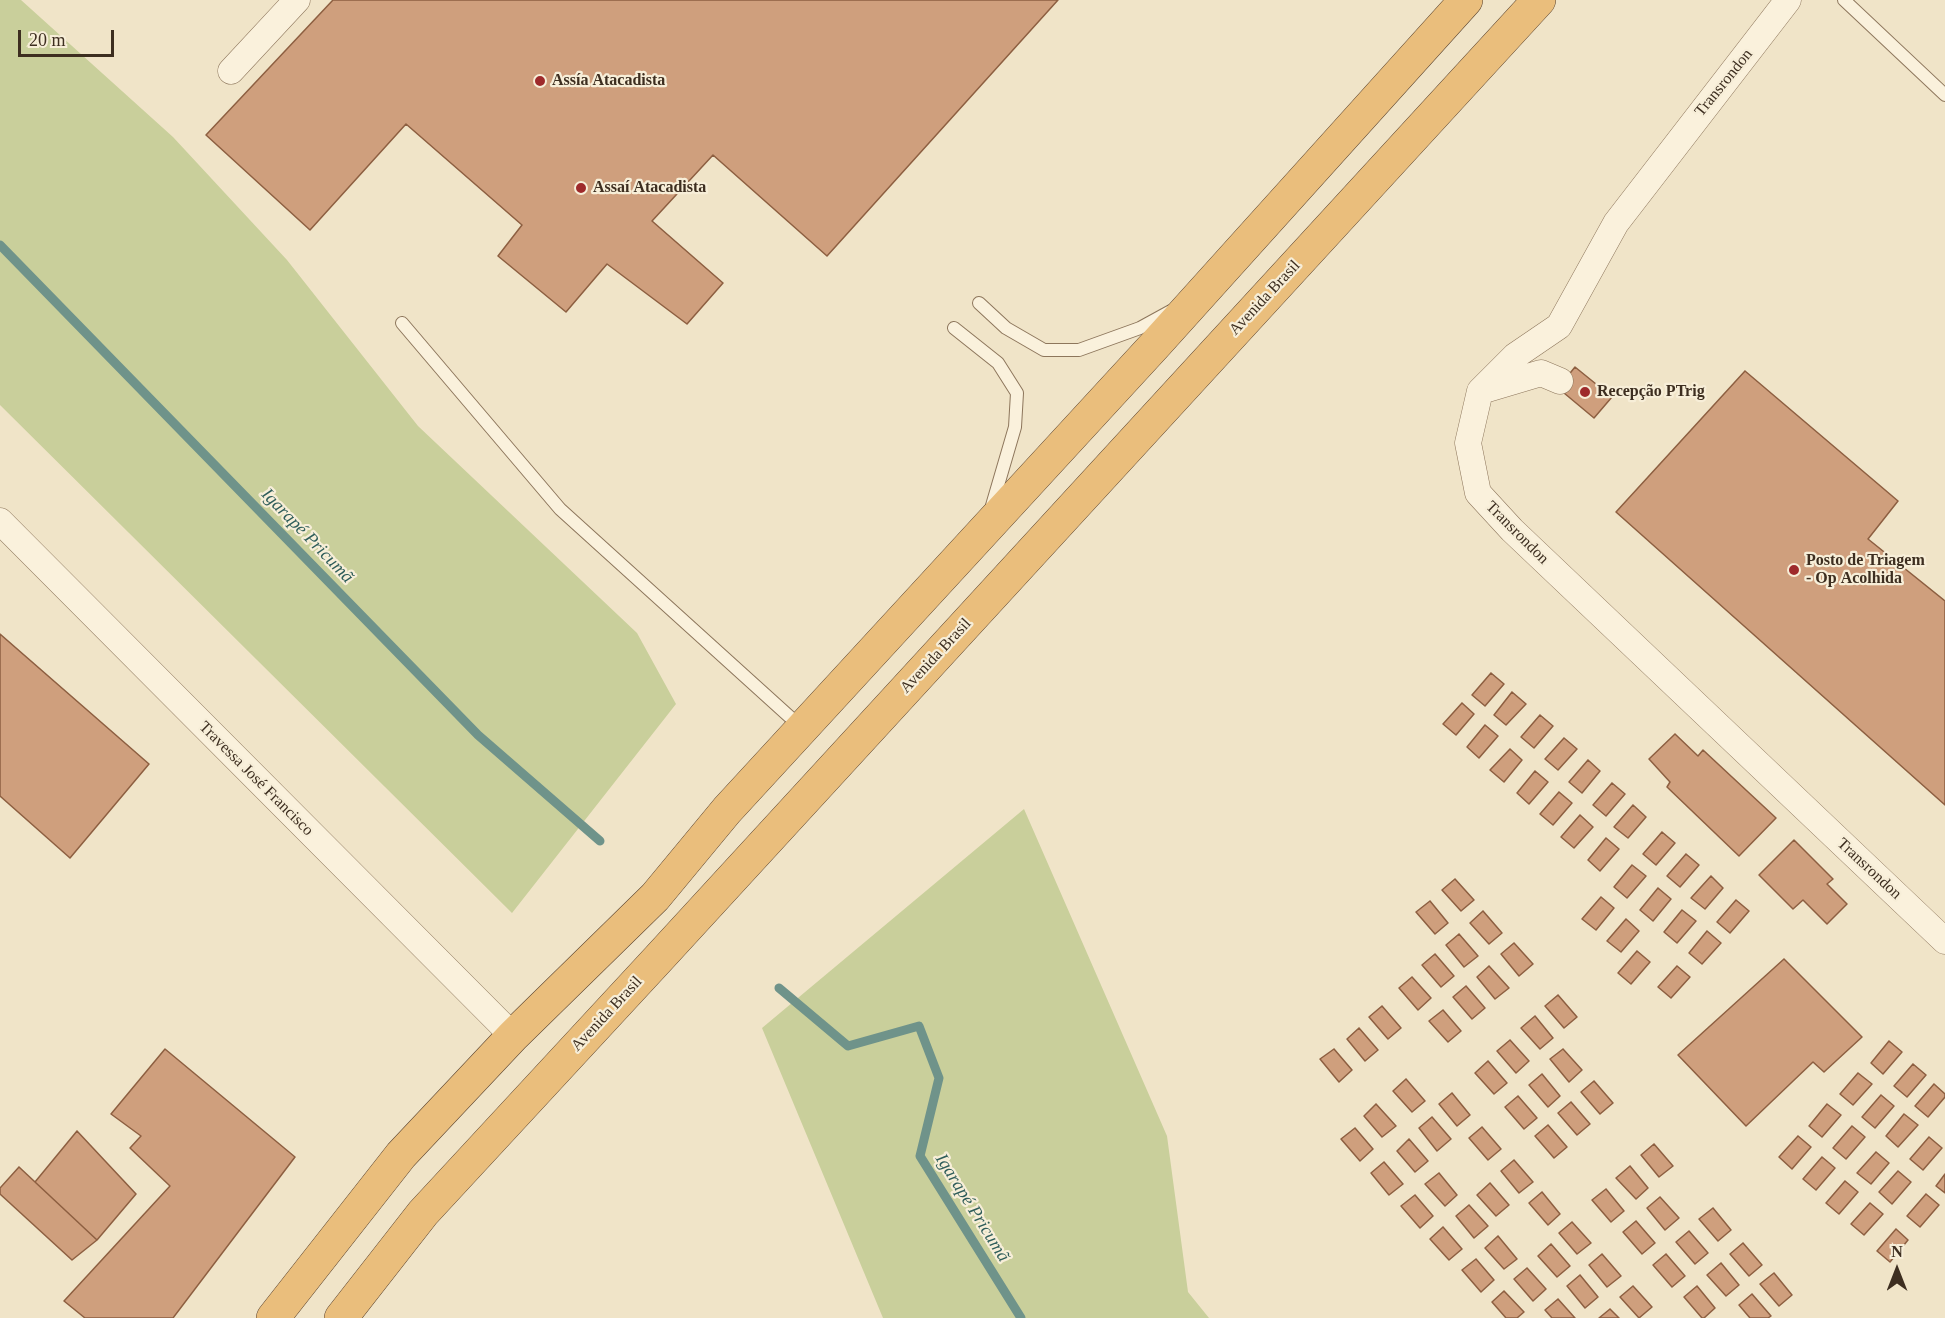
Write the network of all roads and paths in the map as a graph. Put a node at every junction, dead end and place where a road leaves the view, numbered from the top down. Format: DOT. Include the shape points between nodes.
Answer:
graph roads {
  1 [pos="297,0"];
  2 [pos="1466,0"];
  3 [pos="1539,0"];
  4 [pos="1788,0"];
  5 [pos="1844,0"];
  6 [pos="231,70"];
  7 [pos="1945,95"];
  8 [pos="1199,296"];
  9 [pos="979,303"];
  10 [pos="402,323"];
  11 [pos="954,328"];
  12 [pos="1560,381"];
  13 [pos="1480,391"];
  14 [pos="0,521"];
  15 [pos="985,530"];
  16 [pos="803,729"];
  17 [pos="1945,940"];
  18 [pos="513,1036"];
  19 [pos="273,1318"];
  20 [pos="341,1318"];
  1 -- 6 [label="street"];
  2 -- 8 [label="highway"];
  3 -- 20 [label="highway, Avenida Brasil" via="429,1205"];
  4 -- 13 [label="street, Transrondon" via="1616,223 1559,326 1515,356"];
  5 -- 7 [label="lane"];
  8 -- 9 [label="lane" via="1140,328 1079,350 1044,350 1006,328"];
  8 -- 15 [label="highway"];
  10 -- 16 [label="lane" via="560,509"];
  11 -- 15 [label="lane" via="998,363 1017,393 1015,427"];
  12 -- 13 [label="street" via="1541,373"];
  13 -- 17 [label="street, Transrondon" via="1468,443 1478,493 1512,530"];
  14 -- 18 [label="street, Travessa José Francisco"];
  15 -- 16 [label="highway"];
  16 -- 18 [label="highway" via="727,810 655,897"];
  18 -- 19 [label="highway" via="401,1155"];
}
